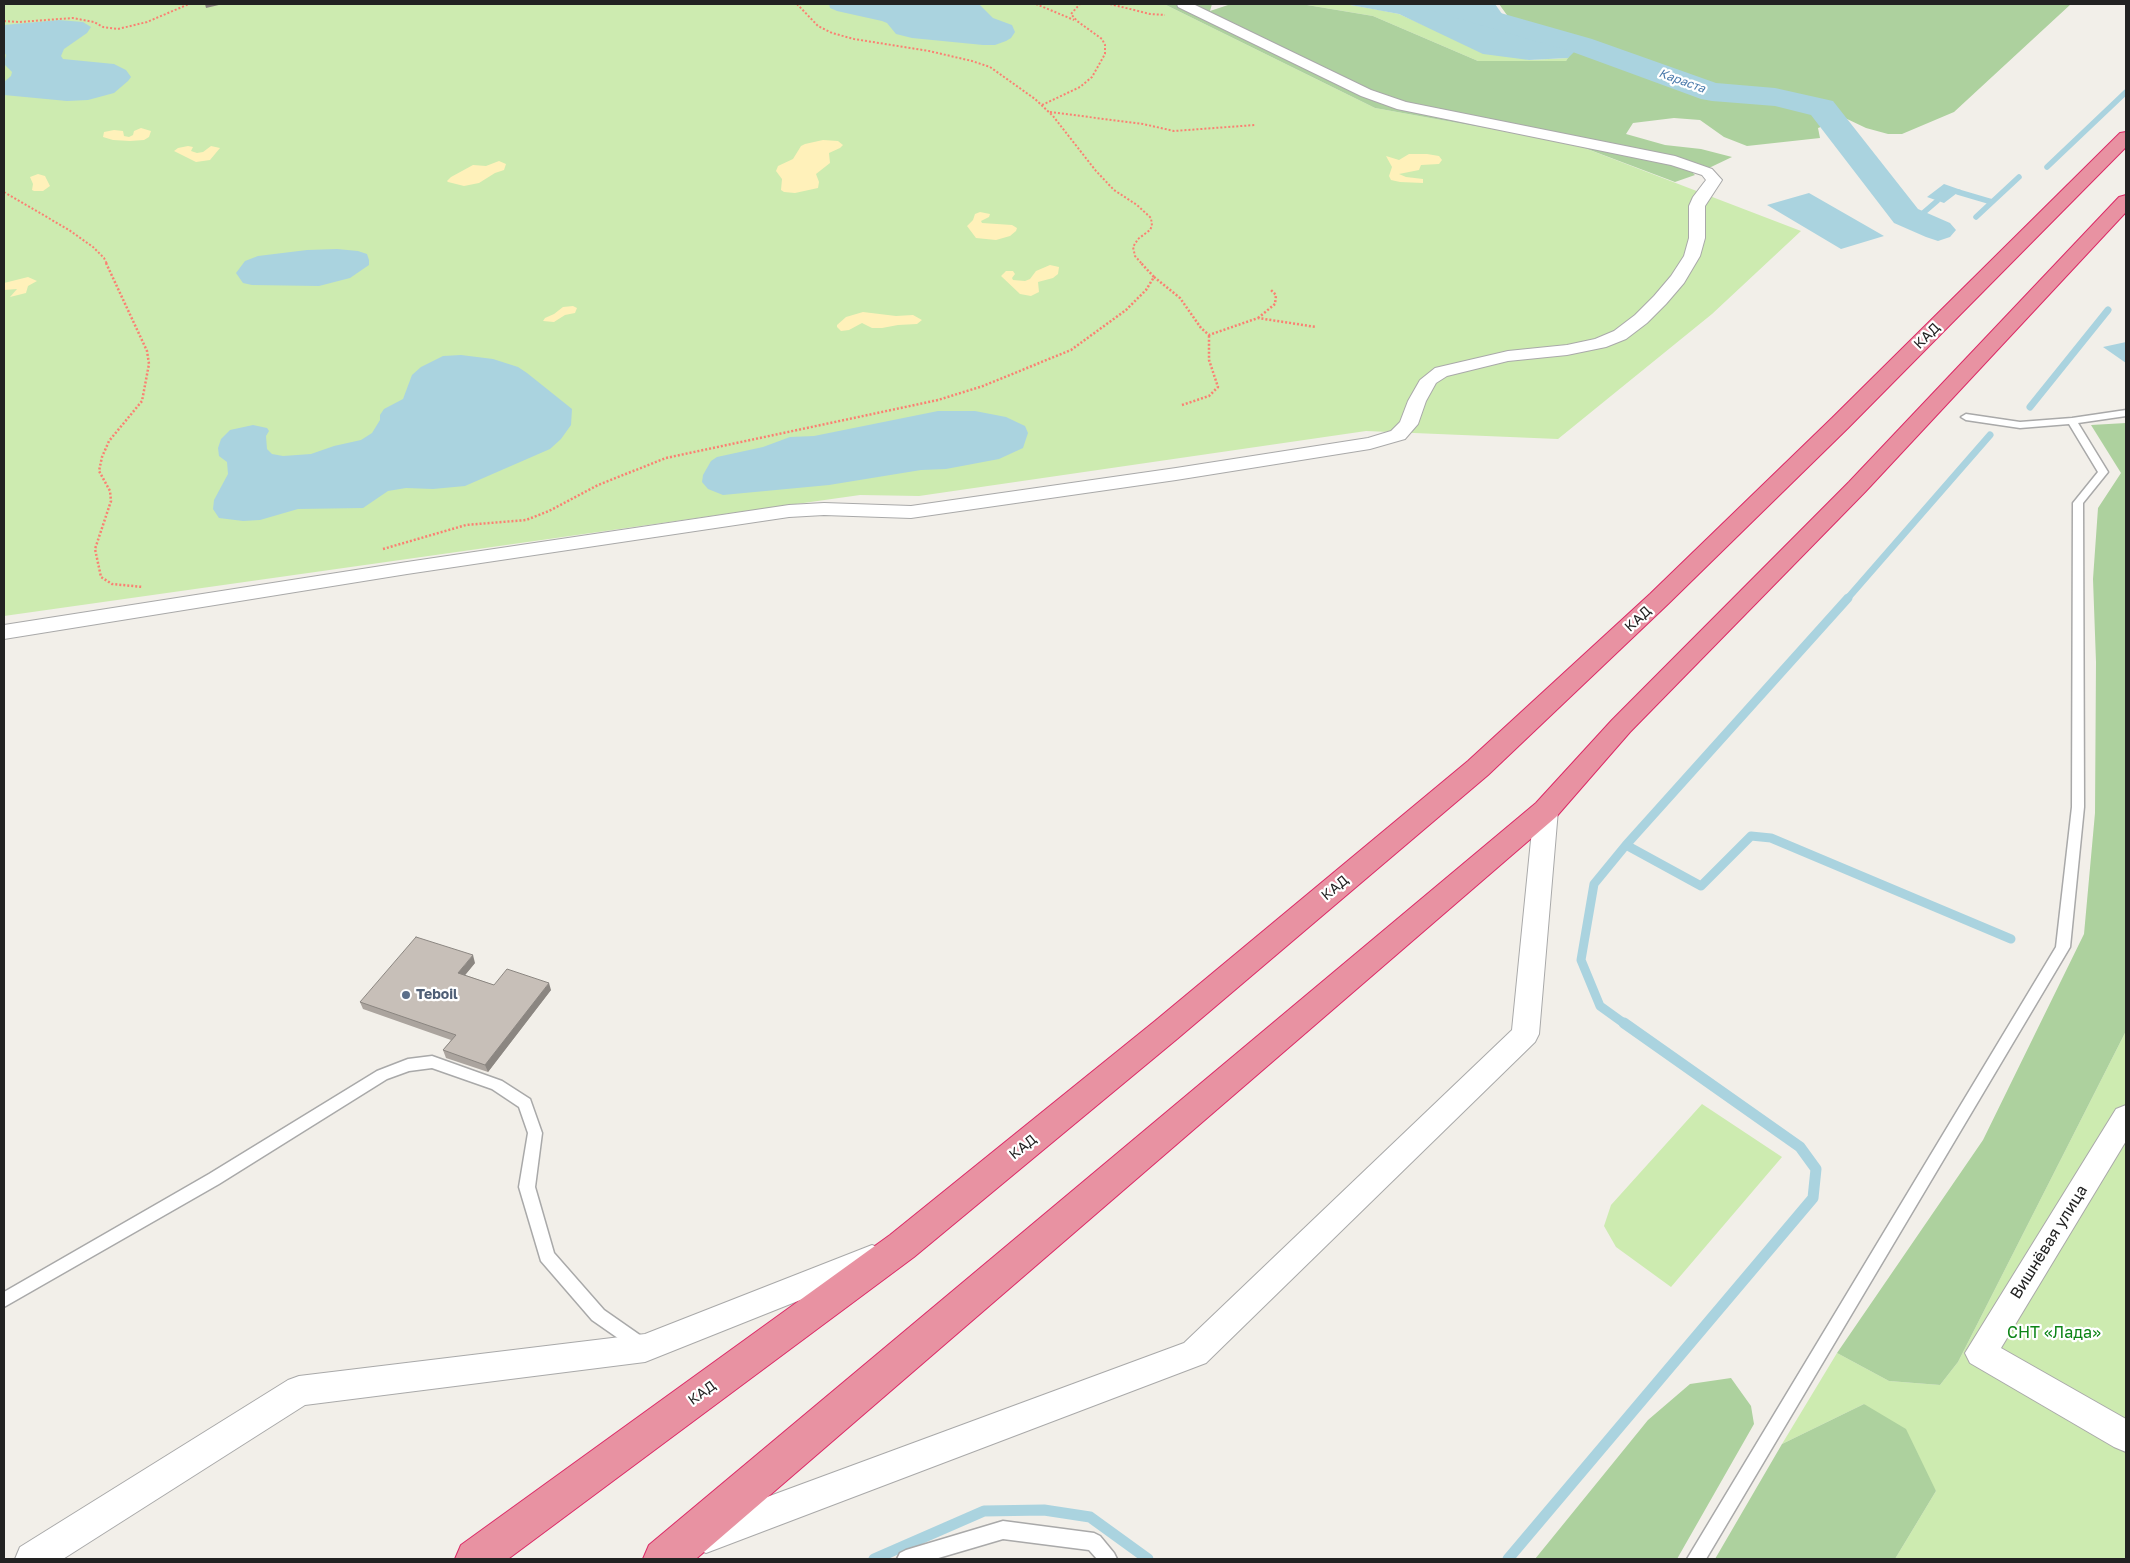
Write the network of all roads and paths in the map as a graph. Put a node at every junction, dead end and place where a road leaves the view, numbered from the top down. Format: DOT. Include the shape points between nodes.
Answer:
graph roads {
  1 [pos="189,4"];
  2 [pos="797,4"];
  3 [pos="1036,4"];
  4 [pos="1080,4"];
  5 [pos="1110,4"];
  6 [pos="1183,4"];
  7 [pos="1165,15"];
  8 [pos="4,21"];
  9 [pos="1077,21"];
  10 [pos="1042,105"];
  11 [pos="1049,112"];
  12 [pos="1255,125"];
  13 [pos="2126,137"];
  14 [pos="4,192"];
  15 [pos="2126,201"];
  16 [pos="1154,277"];
  17 [pos="1271,290"];
  18 [pos="1258,318"];
  19 [pos="1316,327"];
  20 [pos="1209,336"];
  21 [pos="1182,405"];
  22 [pos="2126,413"];
  23 [pos="1966,417"];
  24 [pos="2072,421"];
  25 [pos="376,552"];
  26 [pos="144,587"];
  27 [pos="4,632"];
  28 [pos="1546,810"];
  29 [pos="2126,1117"];
  30 [pos="902,1246"];
  31 [pos="4,1300"];
  32 [pos="646,1348"];
  33 [pos="2126,1436"];
  34 [pos="673,1552"];
  35 [pos="32,1559"];
  36 [pos="475,1559"];
  37 [pos="906,1559"];
  38 [pos="1108,1559"];
  39 [pos="1696,1559"];
  1 -- 8 [label="path" via="148,22 118,29 73,18"];
  2 -- 10 [label="path" via="818,26 832,33 951,56 990,67"];
  3 -- 9 [label="path"];
  4 -- 9 [label="path" via="1071,14"];
  5 -- 7 [label="path"];
  6 -- 27 [label="street" via="1366,92 1402,106 1675,161 1707,172 1714,180 1697,206 1697,238 1692,256 1660,300 1620,335 1567,350 1508,356 1441,372 1429,380 1409,424 1398,435 1370,443 910,512 789,511"];
  9 -- 10 [label="path" via="1102,39 1105,54 1092,77 1080,87"];
  10 -- 11 [label="path"];
  11 -- 12 [label="path" via="1174,131"];
  11 -- 16 [label="path" via="1114,190 1151,218 1150,230 1132,247 1135,256"];
  13 -- 30 [label="highway, КАД" via="1833,430 1478,768"];
  14 -- 26 [label="path" via="69,230 104,258 147,351 149,364 142,401 110,441 102,457 99,472 110,491 111,501 95,549 101,577 112,584"];
  15 -- 28 [label="highway" via="1857,487 1621,726"];
  16 -- 20 [label="path" via="1180,298"];
  16 -- 25 [label="path" via="1126,310 1071,350 992,383 938,400 666,458 526,520 437,532"];
  17 -- 18 [label="path" via="1276,294 1275,304"];
  18 -- 19 [label="path"];
  18 -- 20 [label="path"];
  20 -- 21 [label="path" via="1208,360 1218,387 1209,396"];
  22 -- 24 [label="lane"];
  23 -- 24 [label="lane" via="2020,425"];
  24 -- 39 [label="lane" via="2104,472 2078,503 2078,807 2063,947"];
  28 -- 34 [label="highway"];
  28 -- 34 [label="street" via="1525,1034 1195,1353"];
  29 -- 33 [label="street, Вишнёвая улица" via="1981,1353"];
  30 -- 32 [label="street"];
  30 -- 36 [label="highway, КАД"];
  31 -- 32 [label="lane" via="214,1179 382,1076 408,1065 432,1062 497,1085 525,1103 535,1132 527,1187 547,1256 598,1316"];
  32 -- 35 [label="street" via="300,1391"];
  37 -- 38 [label="lane" via="1003,1530 1094,1542"];
}
